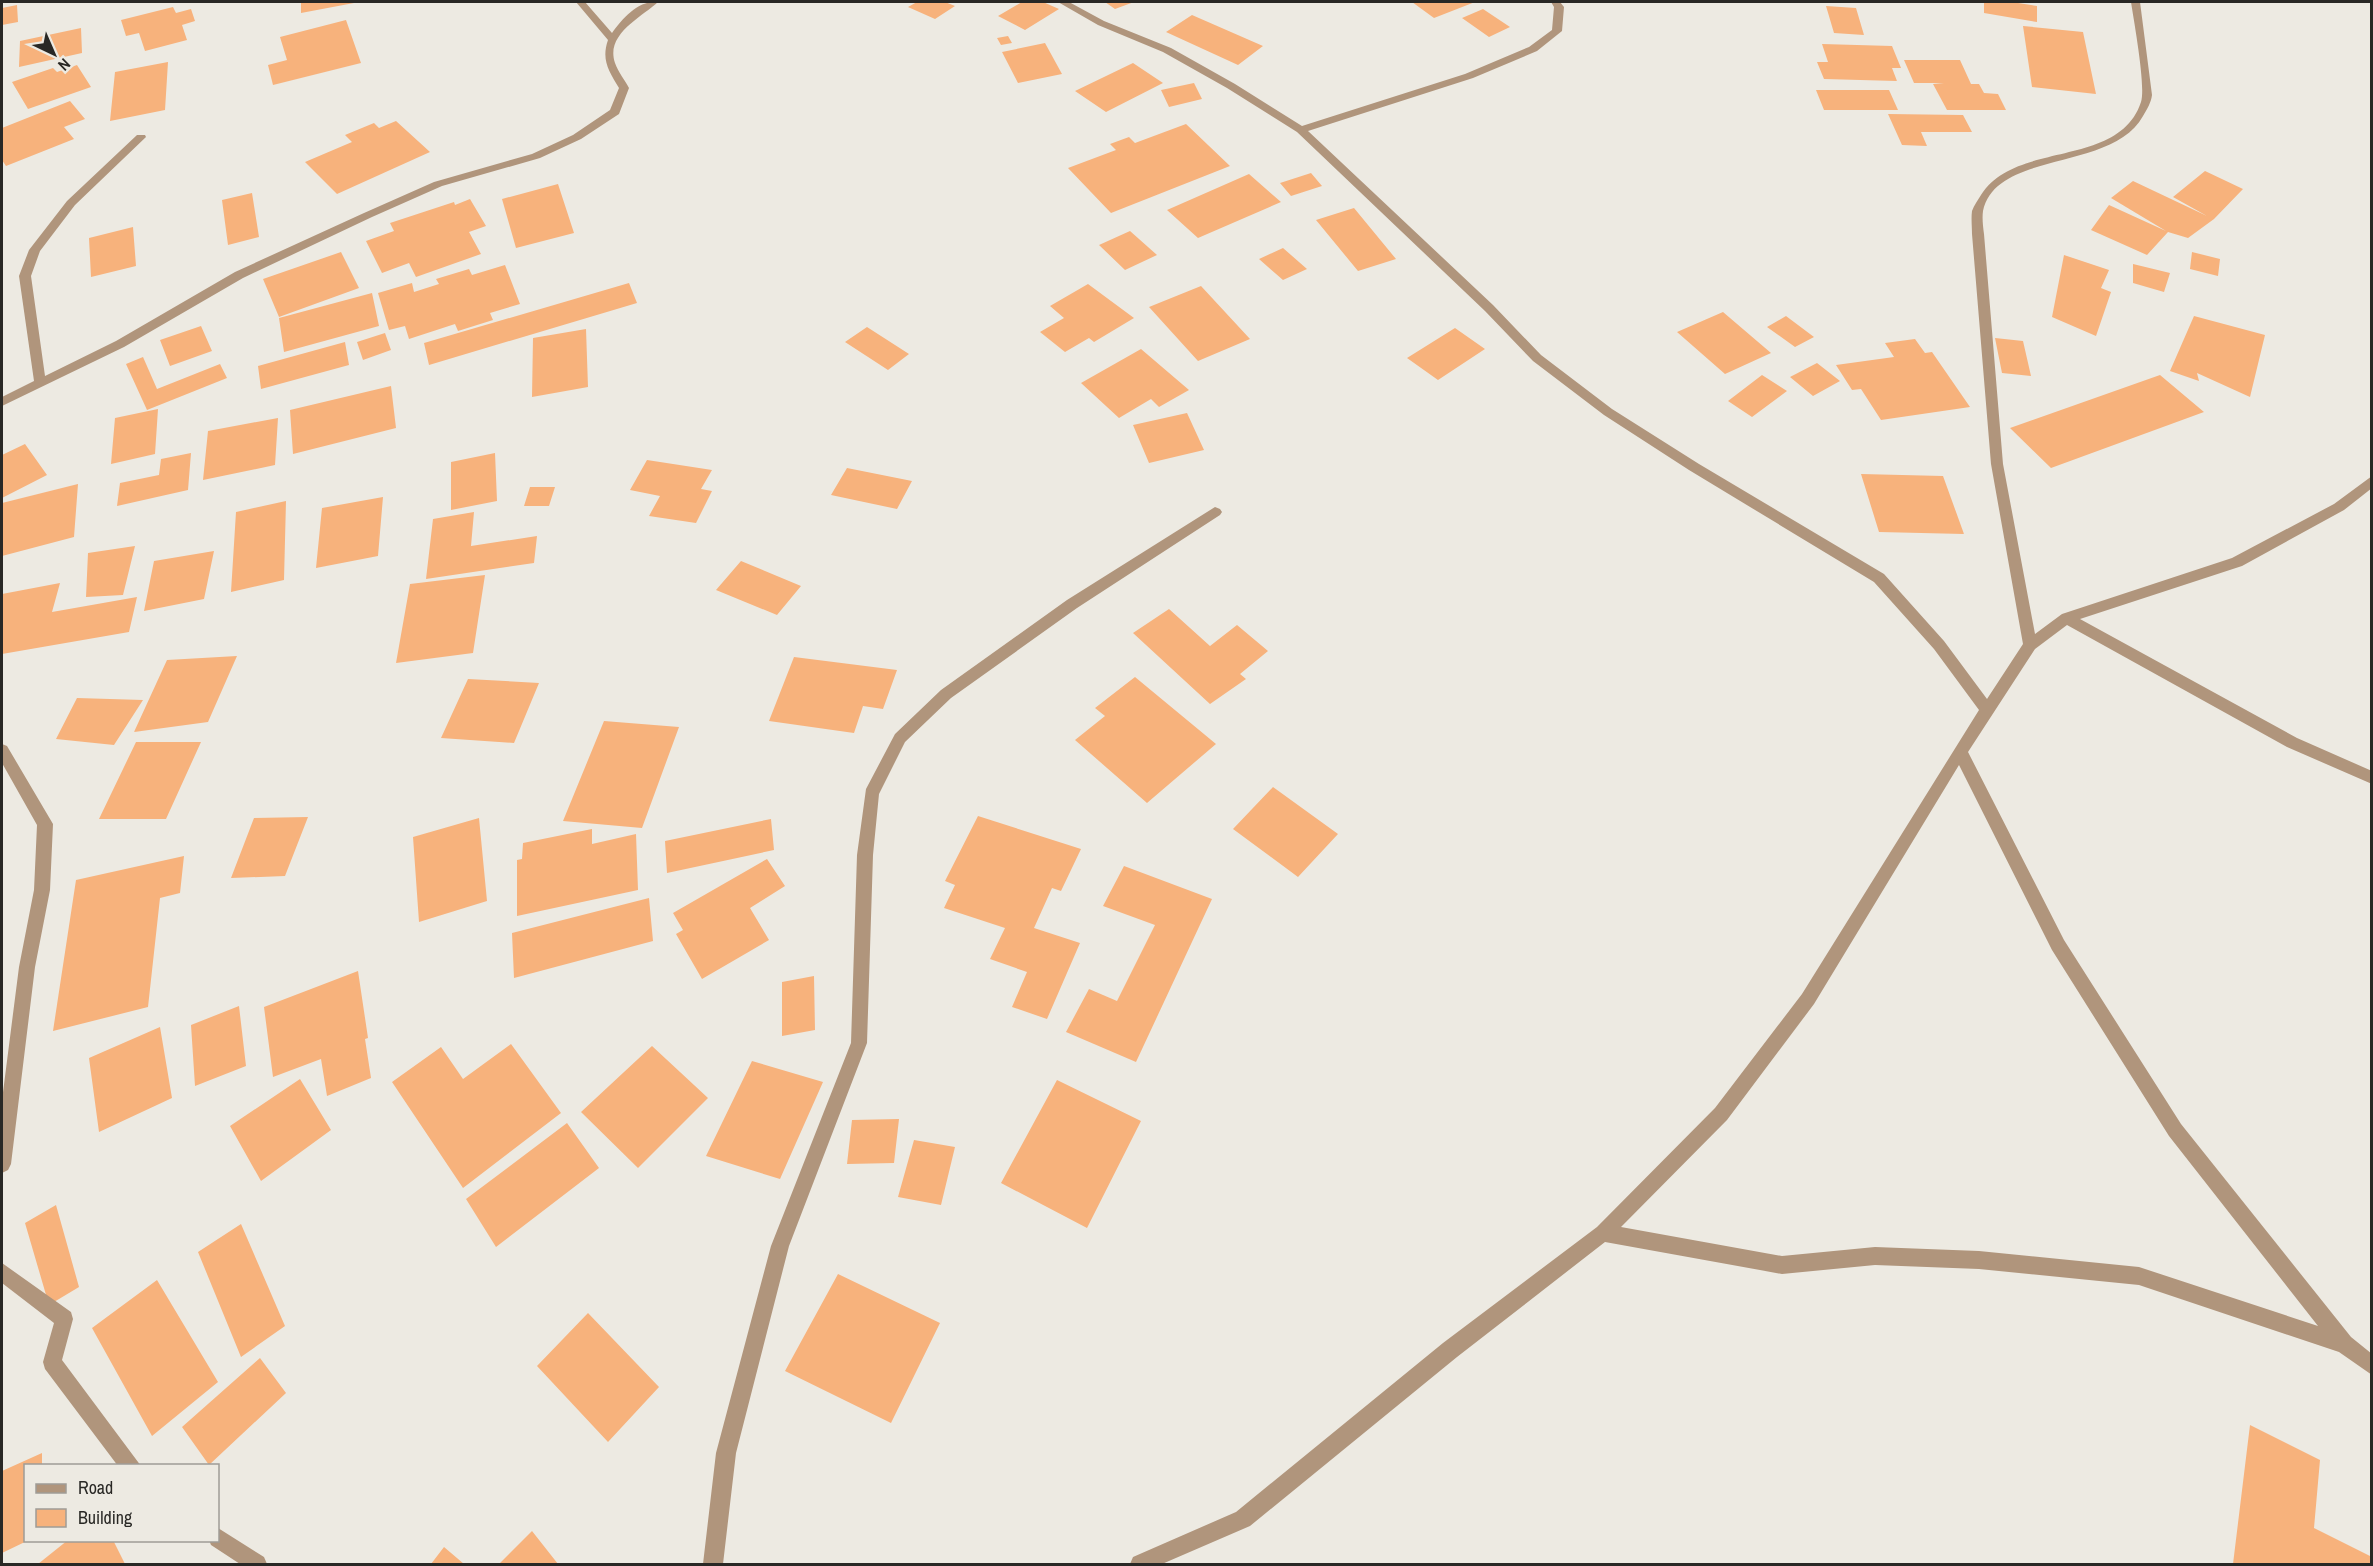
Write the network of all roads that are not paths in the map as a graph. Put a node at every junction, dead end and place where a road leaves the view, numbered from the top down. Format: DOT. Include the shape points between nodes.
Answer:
graph roads {
  1 [pos="580,2"];
  2 [pos="653,2"];
  3 [pos="1063,2"];
  4 [pos="1556,2"];
  5 [pos="2136,2"];
  6 [pos="613,40"];
  7 [pos="1301,130"];
  8 [pos="141,137"];
  9 [pos="40,384"];
  10 [pos="2,402"];
  11 [pos="2372,481"];
  12 [pos="1215,512"];
  13 [pos="2067,618"];
  14 [pos="2030,645"];
  15 [pos="1987,710"];
  16 [pos="2,750"];
  17 [pos="1960,751"];
  18 [pos="2372,778"];
  19 [pos="2,1164"];
  20 [pos="1603,1233"];
  21 [pos="2,1272"];
  22 [pos="2344,1344"];
  23 [pos="2372,1366"];
  24 [pos="129,1464"];
  25 [pos="219,1539"];
  26 [pos="256,1564"];
  27 [pos="713,1564"];
  28 [pos="1140,1564"];
  1 -- 6 [label="street"];
  2 -- 6 [label="street" via="635,12"];
  3 -- 7 [label="street" via="1101,23 1167,50"];
  4 -- 7 [label="street" via="1557,31 1533,49 1469,76"];
  5 -- 14 [label="street" via="2146,100 2132,127 2099,148 2018,169 1992,185 1979,207 1997,464"];
  6 -- 9 [label="street" via="609,59 624,88 615,112 577,137 536,156 438,184 368,215 239,275 120,344"];
  7 -- 15 [label="street" via="1537,358 1608,412 1879,578 1939,645"];
  8 -- 9 [label="street" via="71,203 35,250 25,276"];
  9 -- 10 [label="street"];
  11 -- 13 [label="street" via="2339,507 2237,562"];
  12 -- 27 [label="street" via="1072,604 946,694 900,738 871,794 865,855 859,1043 780,1246 726,1453"];
  13 -- 14 [label="street"];
  13 -- 18 [label="street" via="2257,725 2344,769"];
  14 -- 15 [label="street"];
  15 -- 17 [label="street"];
  16 -- 19 [label="street" via="45,824 42,890 27,967"];
  17 -- 20 [label="street" via="1808,999 1721,1114"];
  17 -- 22 [label="street" via="2058,945 2175,1130"];
  20 -- 22 [label="street" via="1782,1265 1886,1257 1979,1260 2139,1276"];
  20 -- 28 [label="street" via="1450,1350 1243,1519"];
  21 -- 24 [label="street" via="64,1319 52,1362"];
  22 -- 23 [label="street"];
  25 -- 26 [label="street"];
}
